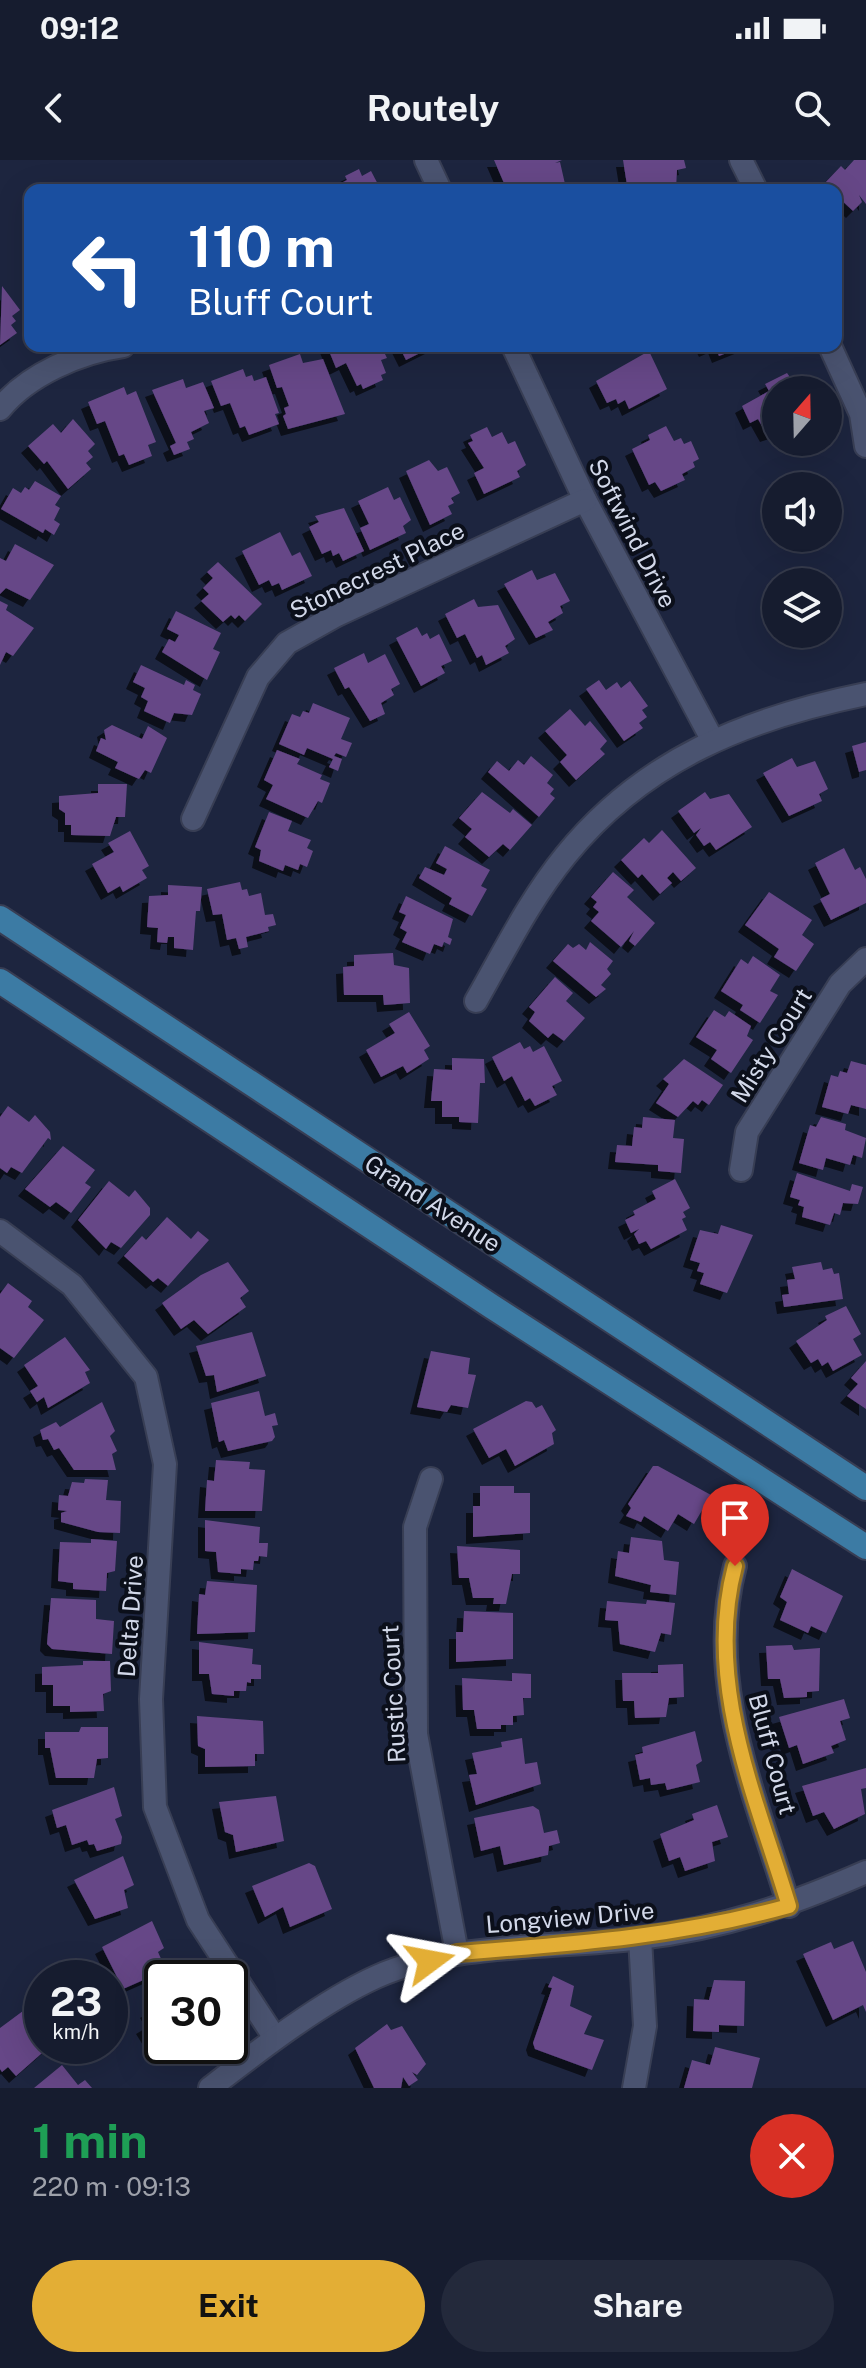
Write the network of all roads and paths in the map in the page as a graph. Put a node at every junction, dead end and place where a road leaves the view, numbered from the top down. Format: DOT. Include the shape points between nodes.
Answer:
graph roads {
  1 [pos="426,160"];
  2 [pos="741,160"];
  3 [pos="437,184"];
  4 [pos="753,184"];
  5 [pos="104,352"];
  6 [pos="516,352"];
  7 [pos="833,352"];
  8 [pos="0,409"];
  9 [pos="864,413"];
  10 [pos="866,446"];
  11 [pos="585,500"];
  12 [pos="866,694"];
  13 [pos="713,741"];
  14 [pos="193,819"];
  15 [pos="0,918"];
  16 [pos="866,959"];
  17 [pos="0,981"];
  18 [pos="476,1001"];
  19 [pos="741,1170"];
  20 [pos="0,1231"];
  21 [pos="431,1479"];
  22 [pos="866,1488"];
  23 [pos="866,1547"];
  24 [pos="735,1566"];
  25 [pos="866,1872"];
  26 [pos="789,1906"];
  27 [pos="640,1938"];
  28 [pos="457,1953"];
  29 [pos="275,2038"];
  30 [pos="210,2088"];
  31 [pos="634,2088"];
  1 -- 3 [label="street"];
  2 -- 4 [label="street"];
  5 -- 8 [label="street" via="58,366"];
  6 -- 11 [label="street, Softwind Drive"];
  7 -- 9 [label="street"];
  9 -- 10 [label="street"];
  11 -- 13 [label="street, Softwind Drive"];
  11 -- 14 [label="street, Stonecrest Place" via="287,643 258,677"];
  12 -- 13 [label="street" via="794,709"];
  13 -- 18 [label="street" via="649,777 565,855"];
  15 -- 22 [label="main road, Grand Avenue"];
  16 -- 19 [label="street, Misty Court" via="840,984 747,1132"];
  17 -- 23 [label="main road"];
  20 -- 29 [label="street, Delta Drive" via="72,1285 146,1377 165,1464 151,1699 155,1807 198,1920"];
  21 -- 28 [label="street, Rustic Court" via="415,1527 416,1734"];
  24 -- 26 [label="street, Bluff Court" via="725,1627 733,1722"];
  25 -- 26 [label="street, Longview Drive"];
  26 -- 27 [label="street, Longview Drive"];
  27 -- 28 [label="street, Longview Drive"];
  27 -- 31 [label="street" via="645,2026"];
  28 -- 29 [label="street, Longview Drive" via="376,1977"];
  29 -- 30 [label="street, Longview Drive"];
}
